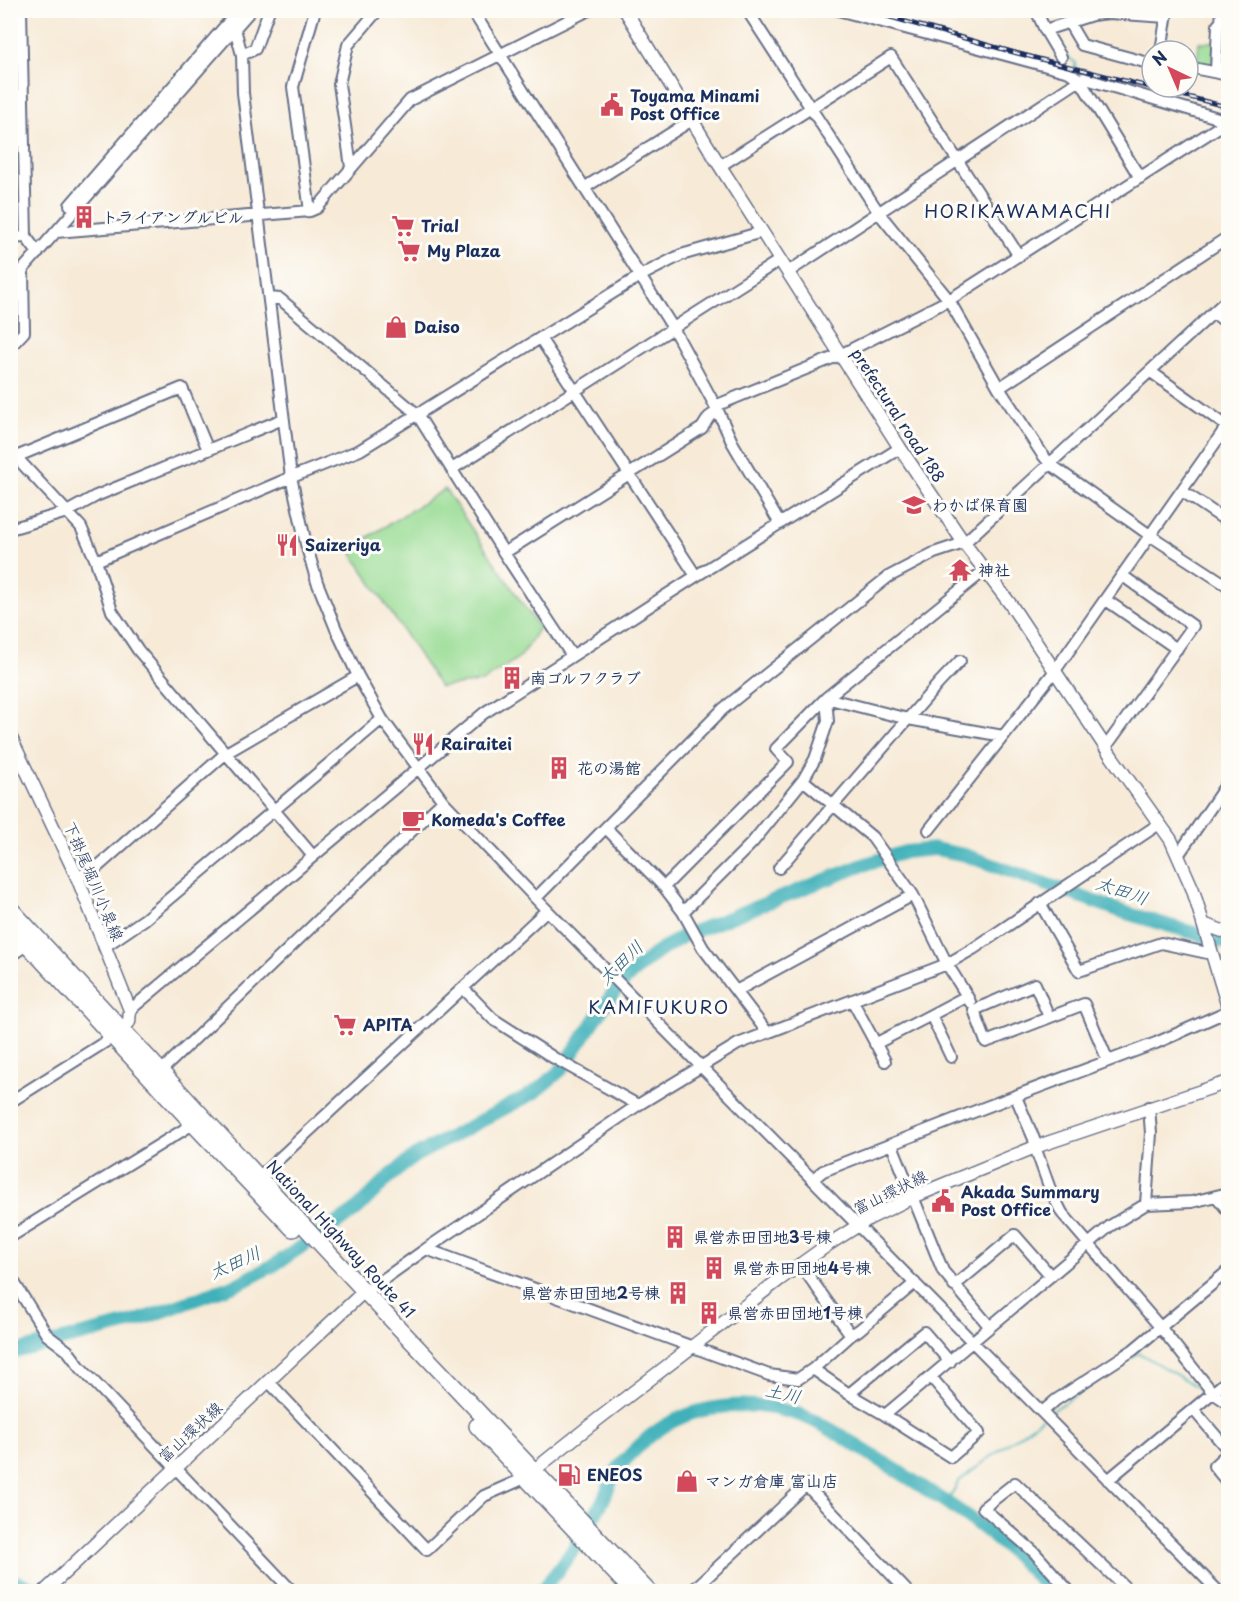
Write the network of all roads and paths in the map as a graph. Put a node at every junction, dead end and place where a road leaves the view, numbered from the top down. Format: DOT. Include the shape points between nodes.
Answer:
graph roads {
  1 [pos="21,10"];
  2 [pos="251,10"];
  3 [pos="269,10"];
  4 [pos="378,10"];
  5 [pos="472,10"];
  6 [pos="589,10"];
  7 [pos="625,10"];
  8 [pos="747,10"];
  9 [pos="838,10"];
  10 [pos="1036,10"];
  11 [pos="1222,10"];
  12 [pos="314,11"];
  13 [pos="1167,14"];
  14 [pos="234,17"];
  15 [pos="1068,23"];
  16 [pos="1045,30"];
  17 [pos="1163,39"];
  18 [pos="500,54"];
  19 [pos="242,55"];
  20 [pos="1061,57"];
  21 [pos="1140,61"];
  22 [pos="1200,69"];
  23 [pos="1216,71"];
  24 [pos="1228,75"];
  25 [pos="1080,80"];
  26 [pos="812,109"];
  27 [pos="692,120"];
  28 [pos="1228,121"];
  29 [pos="958,161"];
  30 [pos="720,166"];
  31 [pos="351,167"];
  32 [pos="1140,178"];
  33 [pos="584,188"];
  34 [pos="310,211"];
  35 [pos="879,213"];
  36 [pos="259,214"];
  37 [pos="56,232"];
  38 [pos="762,232"];
  39 [pos="26,237"];
  40 [pos="1228,237"];
  41 [pos="10,238"];
  42 [pos="36,250"];
  43 [pos="1019,256"];
  44 [pos="780,260"];
  45 [pos="23,270"];
  46 [pos="788,272"];
  47 [pos="10,273"];
  48 [pos="640,276"];
  49 [pos="10,284"];
  50 [pos="269,298"];
  51 [pos="1228,299"];
  52 [pos="949,300"];
  53 [pos="1214,313"];
  54 [pos="1228,324"];
  55 [pos="673,328"];
  56 [pos="540,338"];
  57 [pos="10,347"];
  58 [pos="840,355"];
  59 [pos="1151,372"];
  60 [pos="999,388"];
  61 [pos="575,391"];
  62 [pos="717,409"];
  63 [pos="417,414"];
  64 [pos="284,419"];
  65 [pos="1228,427"];
  66 [pos="900,448"];
  67 [pos="208,450"];
  68 [pos="13,458"];
  69 [pos="1050,464"];
  70 [pos="452,469"];
  71 [pos="629,474"];
  72 [pos="291,477"];
  73 [pos="1182,491"];
  74 [pos="67,512"];
  75 [pos="1228,522"];
  76 [pos="780,524"];
  77 [pos="10,529"];
  78 [pos="1151,536"];
  79 [pos="964,543"];
  80 [pos="504,553"];
  81 [pos="96,561"];
  82 [pos="985,570"];
  83 [pos="696,576"];
  84 [pos="1123,576"];
  85 [pos="1227,581"];
  86 [pos="1106,600"];
  87 [pos="1177,649"];
  88 [pos="572,656"];
  89 [pos="960,661"];
  90 [pos="1054,672"];
  91 [pos="358,676"];
  92 [pos="826,698"];
  93 [pos="382,719"];
  94 [pos="908,719"];
  95 [pos="10,736"];
  96 [pos="1003,736"];
  97 [pos="1105,748"];
  98 [pos="226,753"];
  99 [pos="417,769"];
  100 [pos="803,780"];
  101 [pos="1228,782"];
  102 [pos="443,801"];
  103 [pos="833,804"];
  104 [pos="274,810"];
  105 [pos="1159,824"];
  106 [pos="606,828"];
  107 [pos="929,830"];
  108 [pos="1179,854"];
  109 [pos="313,856"];
  110 [pos="779,868"];
  111 [pos="77,877"];
  112 [pos="664,886"];
  113 [pos="913,895"];
  114 [pos="536,898"];
  115 [pos="1040,903"];
  116 [pos="10,908"];
  117 [pos="547,910"];
  118 [pos="683,912"];
  119 [pos="1203,924"];
  120 [pos="10,926"];
  121 [pos="1228,933"];
  122 [pos="32,941"];
  123 [pos="104,947"];
  124 [pos="1212,954"];
  125 [pos="10,956"];
  126 [pos="947,964"];
  127 [pos="464,989"];
  128 [pos="736,991"];
  129 [pos="967,996"];
  130 [pos="852,1000"];
  131 [pos="1228,1009"];
  132 [pos="130,1010"];
  133 [pos="975,1010"];
  134 [pos="931,1016"];
  135 [pos="1050,1017"];
  136 [pos="767,1032"];
  137 [pos="117,1033"];
  138 [pos="876,1044"];
  139 [pos="951,1057"];
  140 [pos="885,1061"];
  141 [pos="1108,1061"];
  142 [pos="702,1066"];
  143 [pos="161,1071"];
  144 [pos="1228,1082"];
  145 [pos="1016,1096"];
  146 [pos="10,1102"];
  147 [pos="638,1105"];
  148 [pos="1149,1107"];
  149 [pos="193,1124"];
  150 [pos="892,1145"];
  151 [pos="1035,1147"];
  152 [pos="813,1179"];
  153 [pos="255,1181"];
  154 [pos="1228,1193"];
  155 [pos="1216,1196"];
  156 [pos="913,1197"];
  157 [pos="1146,1204"];
  158 [pos="1228,1211"];
  159 [pos="859,1225"];
  160 [pos="10,1237"];
  161 [pos="1090,1244"];
  162 [pos="426,1249"];
  163 [pos="800,1264"];
  164 [pos="1228,1270"];
  165 [pos="10,1276"];
  166 [pos="1051,1276"];
  167 [pos="915,1283"];
  168 [pos="954,1286"];
  169 [pos="362,1295"];
  170 [pos="990,1327"];
  171 [pos="1161,1328"];
  172 [pos="851,1335"];
  173 [pos="972,1341"];
  174 [pos="692,1347"];
  175 [pos="950,1362"];
  176 [pos="813,1369"];
  177 [pos="931,1377"];
  178 [pos="1228,1380"];
  179 [pos="268,1381"];
  180 [pos="1213,1393"];
  181 [pos="849,1394"];
  182 [pos="1228,1403"];
  183 [pos="1193,1409"];
  184 [pos="1042,1412"];
  185 [pos="885,1415"];
  186 [pos="1228,1452"];
  187 [pos="175,1469"];
  188 [pos="529,1474"];
  189 [pos="1108,1480"];
  190 [pos="1228,1483"];
  191 [pos="606,1554"];
  192 [pos="292,1591"];
  193 [pos="44,1592"];
  194 [pos="633,1592"];
  195 [pos="649,1592"];
  196 [pos="691,1592"];
  197 [pos="908,1592"];
  198 [pos="1070,1592"];
  199 [pos="1130,1592"];
  200 [pos="1219,1592"];
  1 -- 39 [label="street"];
  2 -- 14 [label="street"];
  3 -- 19 [label="street" via="255,50"];
  4 -- 31 [label="street" via="348,45 339,84"];
  5 -- 18 [label="street"];
  6 -- 18 [label="street"];
  7 -- 27 [label="main road, prefectural road 188"];
  8 -- 26 [label="street"];
  9 -- 25 [label="street" via="1069,72"];
  10 -- 16 [label="street"];
  11 -- 23 [label="street"];
  12 -- 34 [label="street" via="293,87"];
  13 -- 15 [label="street" via="1109,13"];
  13 -- 17 [label="street"];
  14 -- 19 [label="street"];
  14 -- 37 [label="street"];
  14 -- 42 [label="street"];
  15 -- 16 [label="street"];
  15 -- 21 [label="street" via="1082,45"];
  16 -- 20 [label="street"];
  18 -- 31 [label="street" via="410,99"];
  18 -- 33 [label="street"];
  19 -- 36 [label="street" via="243,93"];
  22 -- 23 [label="street"];
  23 -- 24 [label="street"];
  25 -- 28 [label="street"];
  25 -- 29 [label="street"];
  25 -- 32 [label="street"];
  26 -- 29 [label="street" via="891,57"];
  26 -- 30 [label="street"];
  26 -- 35 [label="street"];
  27 -- 30 [label="main road, prefectural road 188"];
  27 -- 33 [label="street"];
  28 -- 32 [label="street"];
  29 -- 35 [label="street"];
  29 -- 43 [label="street"];
  30 -- 38 [label="main road, prefectural road 188"];
  31 -- 34 [label="street" via="317,208"];
  32 -- 43 [label="street"];
  33 -- 48 [label="street"];
  34 -- 36 [label="street"];
  35 -- 46 [label="street"];
  35 -- 52 [label="street"];
  36 -- 37 [label="street"];
  36 -- 50 [label="street"];
  37 -- 42 [label="street"];
  38 -- 44 [label="main road, prefectural road 188"];
  38 -- 48 [label="street" via="681,255"];
  39 -- 41 [label="street"];
  39 -- 42 [label="street"];
  40 -- 60 [label="street"];
  42 -- 45 [label="street"];
  42 -- 47 [label="street"];
  43 -- 52 [label="street"];
  44 -- 46 [label="main road, prefectural road 188"];
  44 -- 55 [label="street"];
  45 -- 49 [label="street"];
  45 -- 57 [label="street" via="24,332"];
  46 -- 58 [label="main road, prefectural road 188"];
  48 -- 55 [label="street"];
  48 -- 56 [label="street"];
  50 -- 63 [label="street" via="280,299"];
  50 -- 64 [label="street"];
  51 -- 53 [label="street"];
  52 -- 58 [label="street"];
  52 -- 60 [label="street"];
  53 -- 54 [label="street"];
  53 -- 59 [label="street"];
  55 -- 61 [label="street"];
  55 -- 62 [label="street"];
  56 -- 61 [label="street"];
  56 -- 63 [label="street"];
  58 -- 62 [label="street"];
  58 -- 66 [label="main road, prefectural road 188"];
  59 -- 65 [label="street"];
  59 -- 69 [label="street"];
  60 -- 69 [label="street"];
  61 -- 70 [label="street"];
  61 -- 71 [label="street"];
  62 -- 71 [label="street" via="702,428"];
  62 -- 76 [label="street" via="736,450"];
  63 -- 70 [label="street"];
  63 -- 72 [label="street" via="360,450"];
  64 -- 67 [label="street"];
  64 -- 72 [label="street"];
  65 -- 73 [label="street"];
  66 -- 76 [label="street"];
  66 -- 79 [label="main road, prefectural road 188"];
  67 -- 68 [label="street" via="182,388"];
  67 -- 74 [label="street"];
  68 -- 74 [label="street"];
  69 -- 78 [label="street"];
  69 -- 79 [label="street"];
  70 -- 80 [label="street"];
  71 -- 80 [label="street"];
  71 -- 83 [label="street"];
  72 -- 81 [label="street"];
  72 -- 91 [label="street" via="317,582"];
  73 -- 75 [label="street"];
  73 -- 78 [label="street"];
  74 -- 77 [label="street"];
  74 -- 81 [label="street" via="81,527"];
  76 -- 83 [label="street"];
  78 -- 84 [label="street"];
  78 -- 85 [label="street"];
  79 -- 82 [label="main road, prefectural road 188"];
  79 -- 106 [label="street" via="934,553 888,577 723,709"];
  80 -- 88 [label="street"];
  81 -- 98 [label="street" via="112,611 126,633"];
  82 -- 90 [label="main road, prefectural road 188"];
  82 -- 92 [label="street"];
  83 -- 88 [label="street"];
  84 -- 86 [label="street"];
  84 -- 87 [label="street" via="1193,626"];
  86 -- 87 [label="street"];
  86 -- 90 [label="street"];
  87 -- 97 [label="street"];
  88 -- 99 [label="street" via="484,713"];
  89 -- 94 [label="street"];
  90 -- 96 [label="street"];
  90 -- 97 [label="main road, prefectural road 188"];
  91 -- 93 [label="street"];
  91 -- 98 [label="street"];
  92 -- 94 [label="street"];
  92 -- 100 [label="street" via="828,721"];
  92 -- 112 [label="street" via="776,749 788,762"];
  93 -- 99 [label="street"];
  93 -- 104 [label="street"];
  94 -- 96 [label="street"];
  94 -- 103 [label="street"];
  95 -- 111 [label="main road, 下掛尾堀川小泉線"];
  96 -- 107 [label="street"];
  97 -- 105 [label="main road, prefectural road 188"];
  98 -- 104 [label="street"];
  98 -- 111 [label="street" via="94,870"];
  99 -- 102 [label="street"];
  99 -- 109 [label="street"];
  100 -- 103 [label="street"];
  100 -- 118 [label="street" via="745,852"];
  101 -- 108 [label="street"];
  102 -- 114 [label="street"];
  102 -- 143 [label="street"];
  103 -- 110 [label="street"];
  103 -- 113 [label="street" via="872,837"];
  104 -- 109 [label="street"];
  104 -- 123 [label="street" via="145,919"];
  105 -- 108 [label="main road, prefectural road 188"];
  105 -- 115 [label="street"];
  106 -- 112 [label="street"];
  106 -- 114 [label="street"];
  108 -- 119 [label="main road, prefectural road 188"];
  109 -- 132 [label="street"];
  111 -- 123 [label="main road, 下掛尾堀川小泉線"];
  112 -- 118 [label="street"];
  113 -- 126 [label="street"];
  113 -- 128 [label="street"];
  114 -- 117 [label="street"];
  115 -- 124 [label="street" via="1079,971 1161,944"];
  115 -- 126 [label="street"];
  116 -- 122 [label="highway, National Highway Route 41"];
  117 -- 127 [label="street"];
  117 -- 142 [label="street"];
  118 -- 128 [label="street"];
  119 -- 121 [label="main road"];
  119 -- 124 [label="main road, prefectural road 188"];
  120 -- 122 [label="highway, National Highway Route 41"];
  122 -- 125 [label="street"];
  122 -- 137 [label="highway, National Highway Route 41"];
  123 -- 132 [label="main road, 下掛尾堀川小泉線"];
  124 -- 131 [label="main road, prefectural road 188"];
  126 -- 129 [label="street"];
  126 -- 130 [label="street"];
  127 -- 147 [label="street" via="493,1019"];
  127 -- 153 [label="street"];
  128 -- 136 [label="street"];
  129 -- 133 [label="street"];
  129 -- 134 [label="street"];
  130 -- 136 [label="street"];
  130 -- 138 [label="street"];
  131 -- 141 [label="street"];
  132 -- 137 [label="main road" via="129,1022"];
  133 -- 135 [label="street" via="1035,984"];
  133 -- 135 [label="street" via="986,1042"];
  134 -- 138 [label="street"];
  134 -- 139 [label="street"];
  135 -- 141 [label="street" via="1084,1004"];
  136 -- 142 [label="street"];
  137 -- 143 [label="highway, National Highway Route 41"];
  137 -- 146 [label="street"];
  137 -- 149 [label="highway, National Highway Route 41"];
  138 -- 140 [label="street"];
  141 -- 145 [label="street"];
  142 -- 147 [label="street"];
  142 -- 152 [label="street"];
  143 -- 153 [label="highway, National Highway Route 41"];
  144 -- 148 [label="main road, 富山環状線"];
  145 -- 150 [label="street"];
  145 -- 151 [label="street"];
  147 -- 162 [label="street"];
  148 -- 151 [label="main road, 富山環状線"];
  148 -- 157 [label="street"];
  149 -- 153 [label="highway, National Highway Route 41"];
  149 -- 160 [label="street"];
  150 -- 152 [label="street"];
  150 -- 156 [label="street"];
  151 -- 156 [label="main road, 富山環状線"];
  151 -- 161 [label="street" via="1062,1213"];
  152 -- 159 [label="street"];
  153 -- 169 [label="highway, National Highway Route 41"];
  154 -- 155 [label="street"];
  155 -- 157 [label="street" via="1192,1202"];
  155 -- 158 [label="street"];
  156 -- 159 [label="main road, 富山環状線"];
  156 -- 168 [label="street" via="943,1271"];
  157 -- 161 [label="street" via="1110,1226"];
  159 -- 163 [label="main road, 富山環状線"];
  159 -- 167 [label="street"];
  161 -- 166 [label="street"];
  161 -- 171 [label="street"];
  162 -- 169 [label="street"];
  162 -- 174 [label="street"];
  163 -- 172 [label="street"];
  163 -- 174 [label="main road, 富山環状線"];
  164 -- 171 [label="street"];
  165 -- 187 [label="street" via="47,1335 68,1351"];
  166 -- 168 [label="street" via="1015,1235"];
  166 -- 170 [label="street"];
  167 -- 172 [label="street"];
  167 -- 173 [label="street"];
  168 -- 170 [label="street"];
  169 -- 179 [label="main road, 富山環状線"];
  169 -- 188 [label="highway, National Highway Route 41"];
  170 -- 173 [label="street"];
  171 -- 180 [label="street"];
  171 -- 184 [label="street"];
  172 -- 176 [label="street"];
  173 -- 175 [label="street"];
  173 -- 184 [label="street"];
  174 -- 176 [label="street" via="770,1375 798,1379"];
  174 -- 188 [label="main road, 富山環状線"];
  175 -- 177 [label="street"];
  175 -- 181 [label="street" via="924,1332"];
  176 -- 181 [label="street"];
  177 -- 185 [label="street"];
  177 -- 185 [label="street" via="979,1433 951,1457"];
  178 -- 180 [label="street"];
  179 -- 187 [label="main road, 富山環状線"];
  179 -- 188 [label="street" via="427,1550 484,1496"];
  180 -- 182 [label="street"];
  180 -- 183 [label="street"];
  181 -- 185 [label="street"];
  183 -- 186 [label="street"];
  183 -- 189 [label="street"];
  184 -- 189 [label="street"];
  186 -- 190 [label="street" via="1214,1466"];
  187 -- 192 [label="street"];
  187 -- 193 [label="main road, 富山環状線"];
  188 -- 191 [label="highway, National Highway Route 41"];
  189 -- 200 [label="street"];
  191 -- 194 [label="highway, National Highway Route 41"];
  191 -- 195 [label="highway, National Highway Route 41"];
  196 -- 197 [label="street" via="806,1485"];
  198 -- 199 [label="street" via="1034,1551 982,1508 1014,1483"];
}
